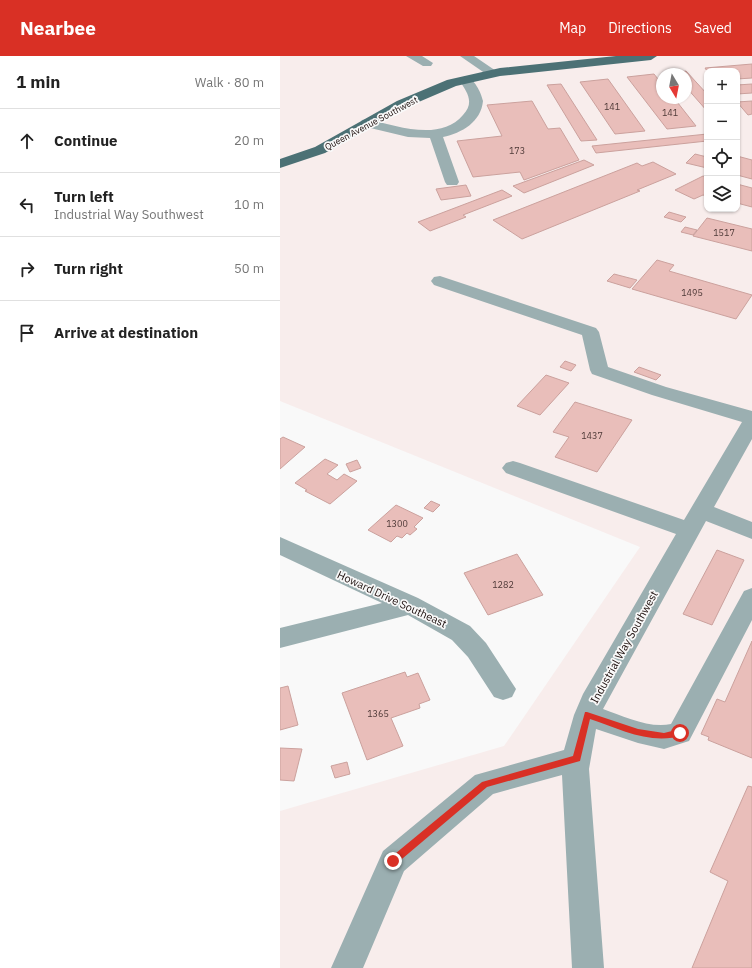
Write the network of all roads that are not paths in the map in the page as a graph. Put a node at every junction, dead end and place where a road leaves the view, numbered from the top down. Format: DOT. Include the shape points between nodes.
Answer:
graph roads {
  1 [pos="412,56"];
  2 [pos="466,56"];
  3 [pos="651,56"];
  4 [pos="426,63"];
  5 [pos="493,73"];
  6 [pos="465,80"];
  7 [pos="367,124"];
  8 [pos="434,133"];
  9 [pos="280,164"];
  10 [pos="452,182"];
  11 [pos="440,281"];
  12 [pos="752,420"];
  13 [pos="513,468"];
  14 [pos="695,521"];
  15 [pos="752,531"];
  16 [pos="280,545"];
  17 [pos="752,597"];
  18 [pos="410,606"];
  19 [pos="280,638"];
  20 [pos="503,689"];
  21 [pos="587,715"];
  22 [pos="577,759"];
  23 [pos="347,968"];
  24 [pos="588,968"];
  1 -- 4 [label="street"];
  2 -- 5 [label="street"];
  3 -- 5 [label="main road, Queen Avenue Southwest"];
  5 -- 6 [label="main road, Queen Avenue Southwest"];
  6 -- 7 [label="main road, Queen Avenue Southwest" via="402,104"];
  6 -- 8 [label="street" via="477,96 477,106 468,121 451,130"];
  7 -- 8 [label="street" via="404,133"];
  7 -- 9 [label="main road, Queen Avenue Southwest" via="320,150"];
  8 -- 10 [label="street"];
  11 -- 12 [label="street" via="590,332 599,370"];
  12 -- 14 [label="street, Industrial Way Southwest"];
  13 -- 14 [label="street"];
  14 -- 15 [label="street"];
  14 -- 21 [label="street, Industrial Way Southwest"];
  16 -- 18 [label="street, Howard Drive Southeast"];
  17 -- 21 [label="street" via="680,733 664,737 638,732"];
  18 -- 19 [label="street"];
  18 -- 20 [label="street, Howard Drive Southeast" via="461,633"];
  21 -- 22 [label="street, Industrial Way Southwest"];
  22 -- 23 [label="street" via="485,784 393,861"];
  22 -- 24 [label="street, Industrial Way Southwest" via="575,769"];
}
